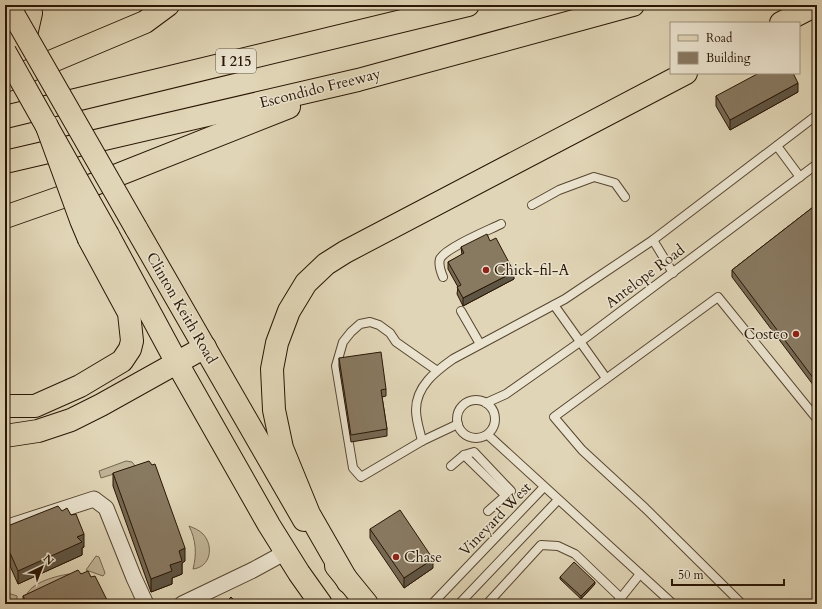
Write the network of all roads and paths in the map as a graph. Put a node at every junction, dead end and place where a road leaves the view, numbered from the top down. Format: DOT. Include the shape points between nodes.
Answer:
graph roads {
  1 [pos="168,5"];
  2 [pos="468,5"];
  3 [pos="633,5"];
  4 [pos="816,5"];
  5 [pos="20,8"];
  6 [pos="784,22"];
  7 [pos="5,52"];
  8 [pos="684,74"];
  9 [pos="358,80"];
  10 [pos="5,81"];
  11 [pos="817,115"];
  12 [pos="5,117"];
  13 [pos="777,146"];
  14 [pos="5,162"];
  15 [pos="817,164"];
  16 [pos="800,177"];
  17 [pos="625,197"];
  18 [pos="532,205"];
  19 [pos="5,217"];
  20 [pos="501,224"];
  21 [pos="99,237"];
  22 [pos="653,240"];
  23 [pos="673,273"];
  24 [pos="443,277"];
  25 [pos="554,305"];
  26 [pos="461,311"];
  27 [pos="580,342"];
  28 [pos="480,344"];
  29 [pos="205,347"];
  30 [pos="177,363"];
  31 [pos="436,370"];
  32 [pos="606,378"];
  33 [pos="486,403"];
  34 [pos="5,406"];
  35 [pos="817,419"];
  36 [pos="458,424"];
  37 [pos="488,435"];
  38 [pos="5,436"];
  39 [pos="422,441"];
  40 [pos="451,466"];
  41 [pos="544,487"];
  42 [pos="558,500"];
  43 [pos="488,511"];
  44 [pos="5,528"];
  45 [pos="286,552"];
  46 [pos="640,574"];
  47 [pos="348,582"];
  48 [pos="618,601"];
  49 [pos="146,604"];
  50 [pos="182,604"];
  51 [pos="321,604"];
  52 [pos="367,604"];
  53 [pos="432,604"];
  54 [pos="459,604"];
  55 [pos="487,604"];
  56 [pos="673,604"];
  57 [pos="742,604"];
  1 -- 10 [label="main road" via="145,22"];
  2 -- 12 [label="main road, I 215"];
  3 -- 9 [label="main road, Escondido Freeway"];
  4 -- 6 [label="main road"];
  5 -- 29 [label="main road, Clinton Keith Road, bridge" via="26,35"];
  7 -- 21 [label="main road, bridge" via="46,124 81,220"];
  8 -- 47 [label="main road" via="345,252 326,264 306,283 288,311 277,342 272,368 274,410 282,448 309,514"];
  9 -- 14 [label="main road, Escondido Freeway"];
  9 -- 19 [label="main road"];
  11 -- 13 [label="lane"];
  13 -- 16 [label="lane"];
  13 -- 22 [label="lane"];
  15 -- 16 [label="lane, Antelope Road"];
  16 -- 23 [label="lane, Antelope Road"];
  17 -- 18 [label="lane" via="615,183 594,177 559,190"];
  20 -- 24 [label="lane" via="447,251 440,259"];
  21 -- 30 [label="main road, Clinton Keith Road"];
  21 -- 34 [label="main road" via="129,313 132,341 130,349 122,361 80,386 34,406"];
  22 -- 23 [label="lane"];
  22 -- 25 [label="lane"];
  23 -- 27 [label="lane, Antelope Road"];
  25 -- 27 [label="lane"];
  25 -- 28 [label="lane"];
  26 -- 28 [label="lane"];
  27 -- 32 [label="lane"];
  27 -- 33 [label="lane, Antelope Road" via="506,394"];
  28 -- 31 [label="lane"];
  29 -- 30 [label="main road"];
  29 -- 47 [label="main road, Clinton Keith Road" via="307,526"];
  30 -- 38 [label="main road" via="71,420"];
  30 -- 45 [label="main road, Clinton Keith Road"];
  31 -- 39 [label="lane" via="418,398 416,410"];
  31 -- 39 [label="lane" via="400,345 380,325 370,322 360,324 343,342 336,366 353,468 361,477"];
  32 -- 35 [label="lane" via="718,297"];
  32 -- 57 [label="lane" via="554,416 582,450"];
  33 -- 36 [label="lane" via="474,400 462,406 457,417"];
  33 -- 37 [label="lane" via="496,418 495,425"];
  36 -- 37 [label="lane" via="464,434 470,437 482,438"];
  36 -- 39 [label="lane"];
  37 -- 41 [label="lane"];
  40 -- 43 [label="lane" via="464,455 474,452 511,491"];
  41 -- 42 [label="lane"];
  41 -- 53 [label="lane, Vineyard West"];
  42 -- 46 [label="lane"];
  42 -- 54 [label="lane"];
  44 -- 49 [label="street" via="94,499 106,508"];
  45 -- 50 [label="street"];
  45 -- 51 [label="main road, Clinton Keith Road"];
  46 -- 48 [label="lane"];
  46 -- 56 [label="lane"];
  47 -- 52 [label="main road, Clinton Keith Road"];
  48 -- 55 [label="lane" via="574,554 558,546 541,545"];
}
